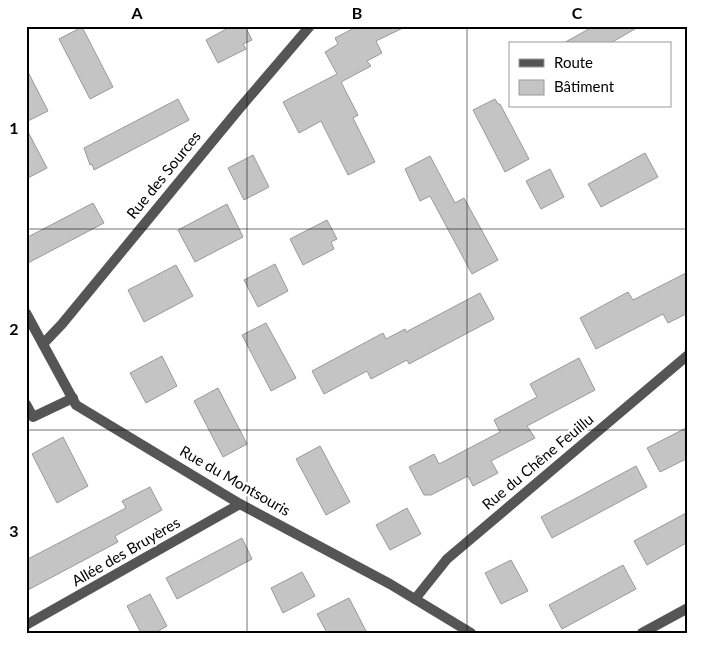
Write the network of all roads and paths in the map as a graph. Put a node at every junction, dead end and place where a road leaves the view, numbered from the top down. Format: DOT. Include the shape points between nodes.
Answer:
graph roads {
  1 [pos="310,26"];
  2 [pos="28,319"];
  3 [pos="43,344"];
  4 [pos="688,355"];
  5 [pos="73,398"];
  6 [pos="26,404"];
  7 [pos="240,504"];
  8 [pos="415,599"];
  9 [pos="688,608"];
  10 [pos="26,625"];
  11 [pos="471,633"];
  12 [pos="642,633"];
  1 -- 3 [label="street, Rue des Sources"];
  2 -- 3 [label="street, Rue du Montsouris"];
  3 -- 5 [label="street, Rue du Montsouris"];
  4 -- 8 [label="street, Rue du Chêne Feuillu" via="447,559"];
  5 -- 6 [label="street" via="33,417"];
  5 -- 7 [label="street, Rue du Montsouris" via="76,405"];
  7 -- 8 [label="street, Rue du Montsouris"];
  7 -- 10 [label="street, Allée des Bruyères"];
  8 -- 11 [label="street, Rue du Montsouris"];
  9 -- 12 [label="street"];
}
